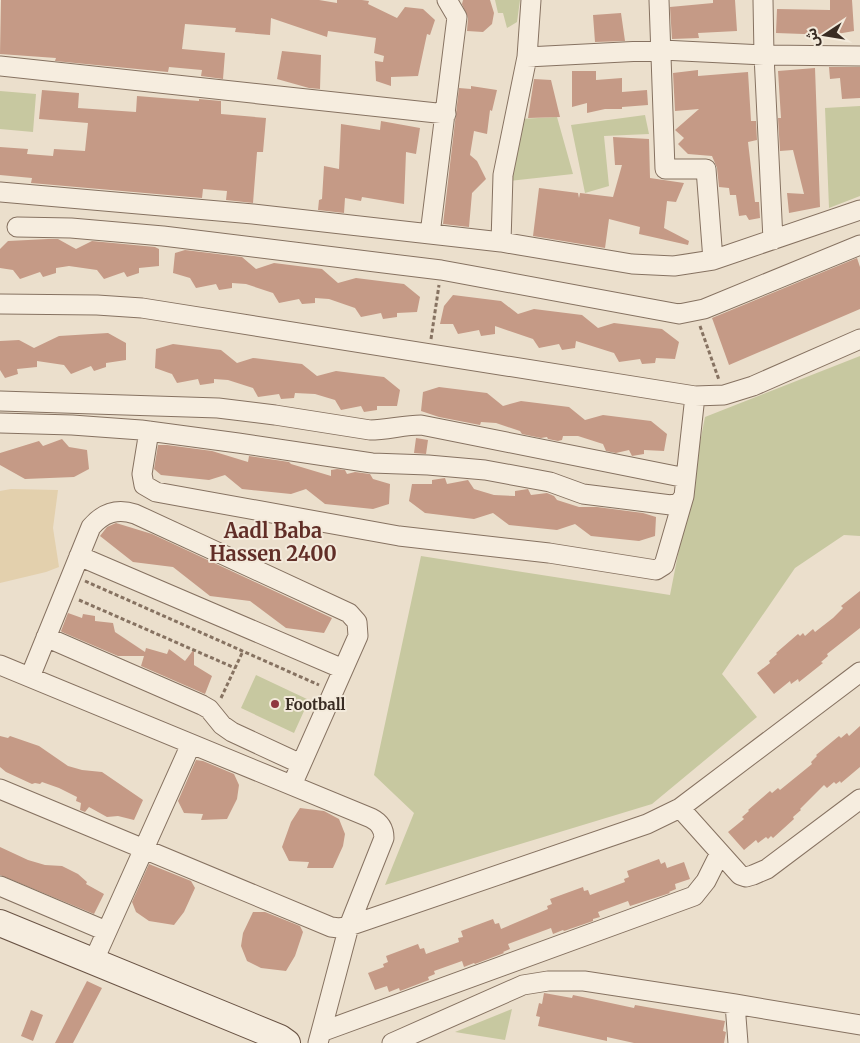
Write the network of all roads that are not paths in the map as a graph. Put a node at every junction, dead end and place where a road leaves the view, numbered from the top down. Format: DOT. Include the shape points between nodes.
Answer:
graph roads {
  1 [pos="447,0"];
  2 [pos="531,0"];
  3 [pos="659,0"];
  4 [pos="763,0"];
  5 [pos="662,50"];
  6 [pos="764,55"];
  7 [pos="860,56"];
  8 [pos="527,57"];
  9 [pos="0,66"];
  10 [pos="446,114"];
  11 [pos="0,192"];
  12 [pos="860,210"];
  13 [pos="839,218"];
  14 [pos="17,227"];
  15 [pos="430,234"];
  16 [pos="773,240"];
  17 [pos="501,242"];
  18 [pos="857,246"];
  19 [pos="713,260"];
  20 [pos="0,304"];
  21 [pos="860,339"];
  22 [pos="695,396"];
  23 [pos="0,401"];
  24 [pos="0,423"];
  25 [pos="149,431"];
  26 [pos="685,487"];
  27 [pos="79,556"];
  28 [pos="46,637"];
  29 [pos="0,665"];
  30 [pos="343,669"];
  31 [pos="860,672"];
  32 [pos="30,677"];
  33 [pos="191,744"];
  34 [pos="302,764"];
  35 [pos="292,785"];
  36 [pos="0,789"];
  37 [pos="860,799"];
  38 [pos="680,808"];
  39 [pos="143,849"];
  40 [pos="720,853"];
  41 [pos="0,886"];
  42 [pos="0,923"];
  43 [pos="349,926"];
  44 [pos="106,931"];
  45 [pos="94,960"];
  46 [pos="735,1004"];
  47 [pos="860,1025"];
  48 [pos="320,1037"];
  49 [pos="396,1041"];
  50 [pos="287,1043"];
  51 [pos="424,1043"];
  52 [pos="738,1043"];
  1 -- 10 [label="street" via="457,17"];
  2 -- 8 [label="street"];
  3 -- 5 [label="street"];
  4 -- 6 [label="street"];
  5 -- 6 [label="street"];
  5 -- 8 [label="street"];
  5 -- 19 [label="street" via="665,169 706,170"];
  6 -- 7 [label="street"];
  6 -- 16 [label="street"];
  8 -- 17 [label="street" via="503,175"];
  9 -- 10 [label="street"];
  10 -- 15 [label="street"];
  11 -- 15 [label="street" via="253,214"];
  12 -- 13 [label="street"];
  13 -- 16 [label="street"];
  13 -- 18 [label="street"];
  14 -- 18 [label="street" via="163,236 441,270 670,313 695,312"];
  15 -- 17 [label="street"];
  16 -- 19 [label="street"];
  17 -- 19 [label="street" via="632,264 674,266"];
  20 -- 22 [label="street" via="142,308"];
  21 -- 22 [label="street" via="753,386 724,395"];
  22 -- 26 [label="street"];
  23 -- 26 [label="street" via="218,408 370,430 421,425"];
  24 -- 25 [label="street"];
  25 -- 26 [label="street" via="372,463 485,470 550,482 582,494 662,504 676,505 682,500"];
  25 -- 26 [label="street" via="142,474 144,485 156,492 399,536 549,553 656,570 664,565"];
  27 -- 28 [label="street"];
  27 -- 30 [label="street"];
  27 -- 30 [label="street" via="91,527 101,517 121,511 135,514 349,612 357,622 359,632"];
  28 -- 32 [label="street"];
  28 -- 34 [label="street" via="202,705 232,732"];
  29 -- 32 [label="street"];
  30 -- 34 [label="street"];
  31 -- 38 [label="street"];
  32 -- 33 [label="street"];
  33 -- 35 [label="street"];
  33 -- 39 [label="street"];
  34 -- 35 [label="street"];
  35 -- 43 [label="street" via="376,820 382,828 384,838"];
  36 -- 39 [label="street"];
  37 -- 40 [label="street" via="767,869 753,875 740,875"];
  38 -- 40 [label="street"];
  38 -- 43 [label="street" via="647,824"];
  39 -- 43 [label="street" via="330,927"];
  39 -- 44 [label="street"];
  40 -- 48 [label="street" via="706,881 694,896"];
  41 -- 44 [label="street"];
  42 -- 45 [label="street"];
  43 -- 48 [label="street"];
  44 -- 45 [label="street"];
  45 -- 50 [label="street"];
  46 -- 47 [label="street"];
  46 -- 49 [label="street" via="584,981 548,981 523,986"];
  46 -- 52 [label="street"];
  49 -- 51 [label="street"];
}
